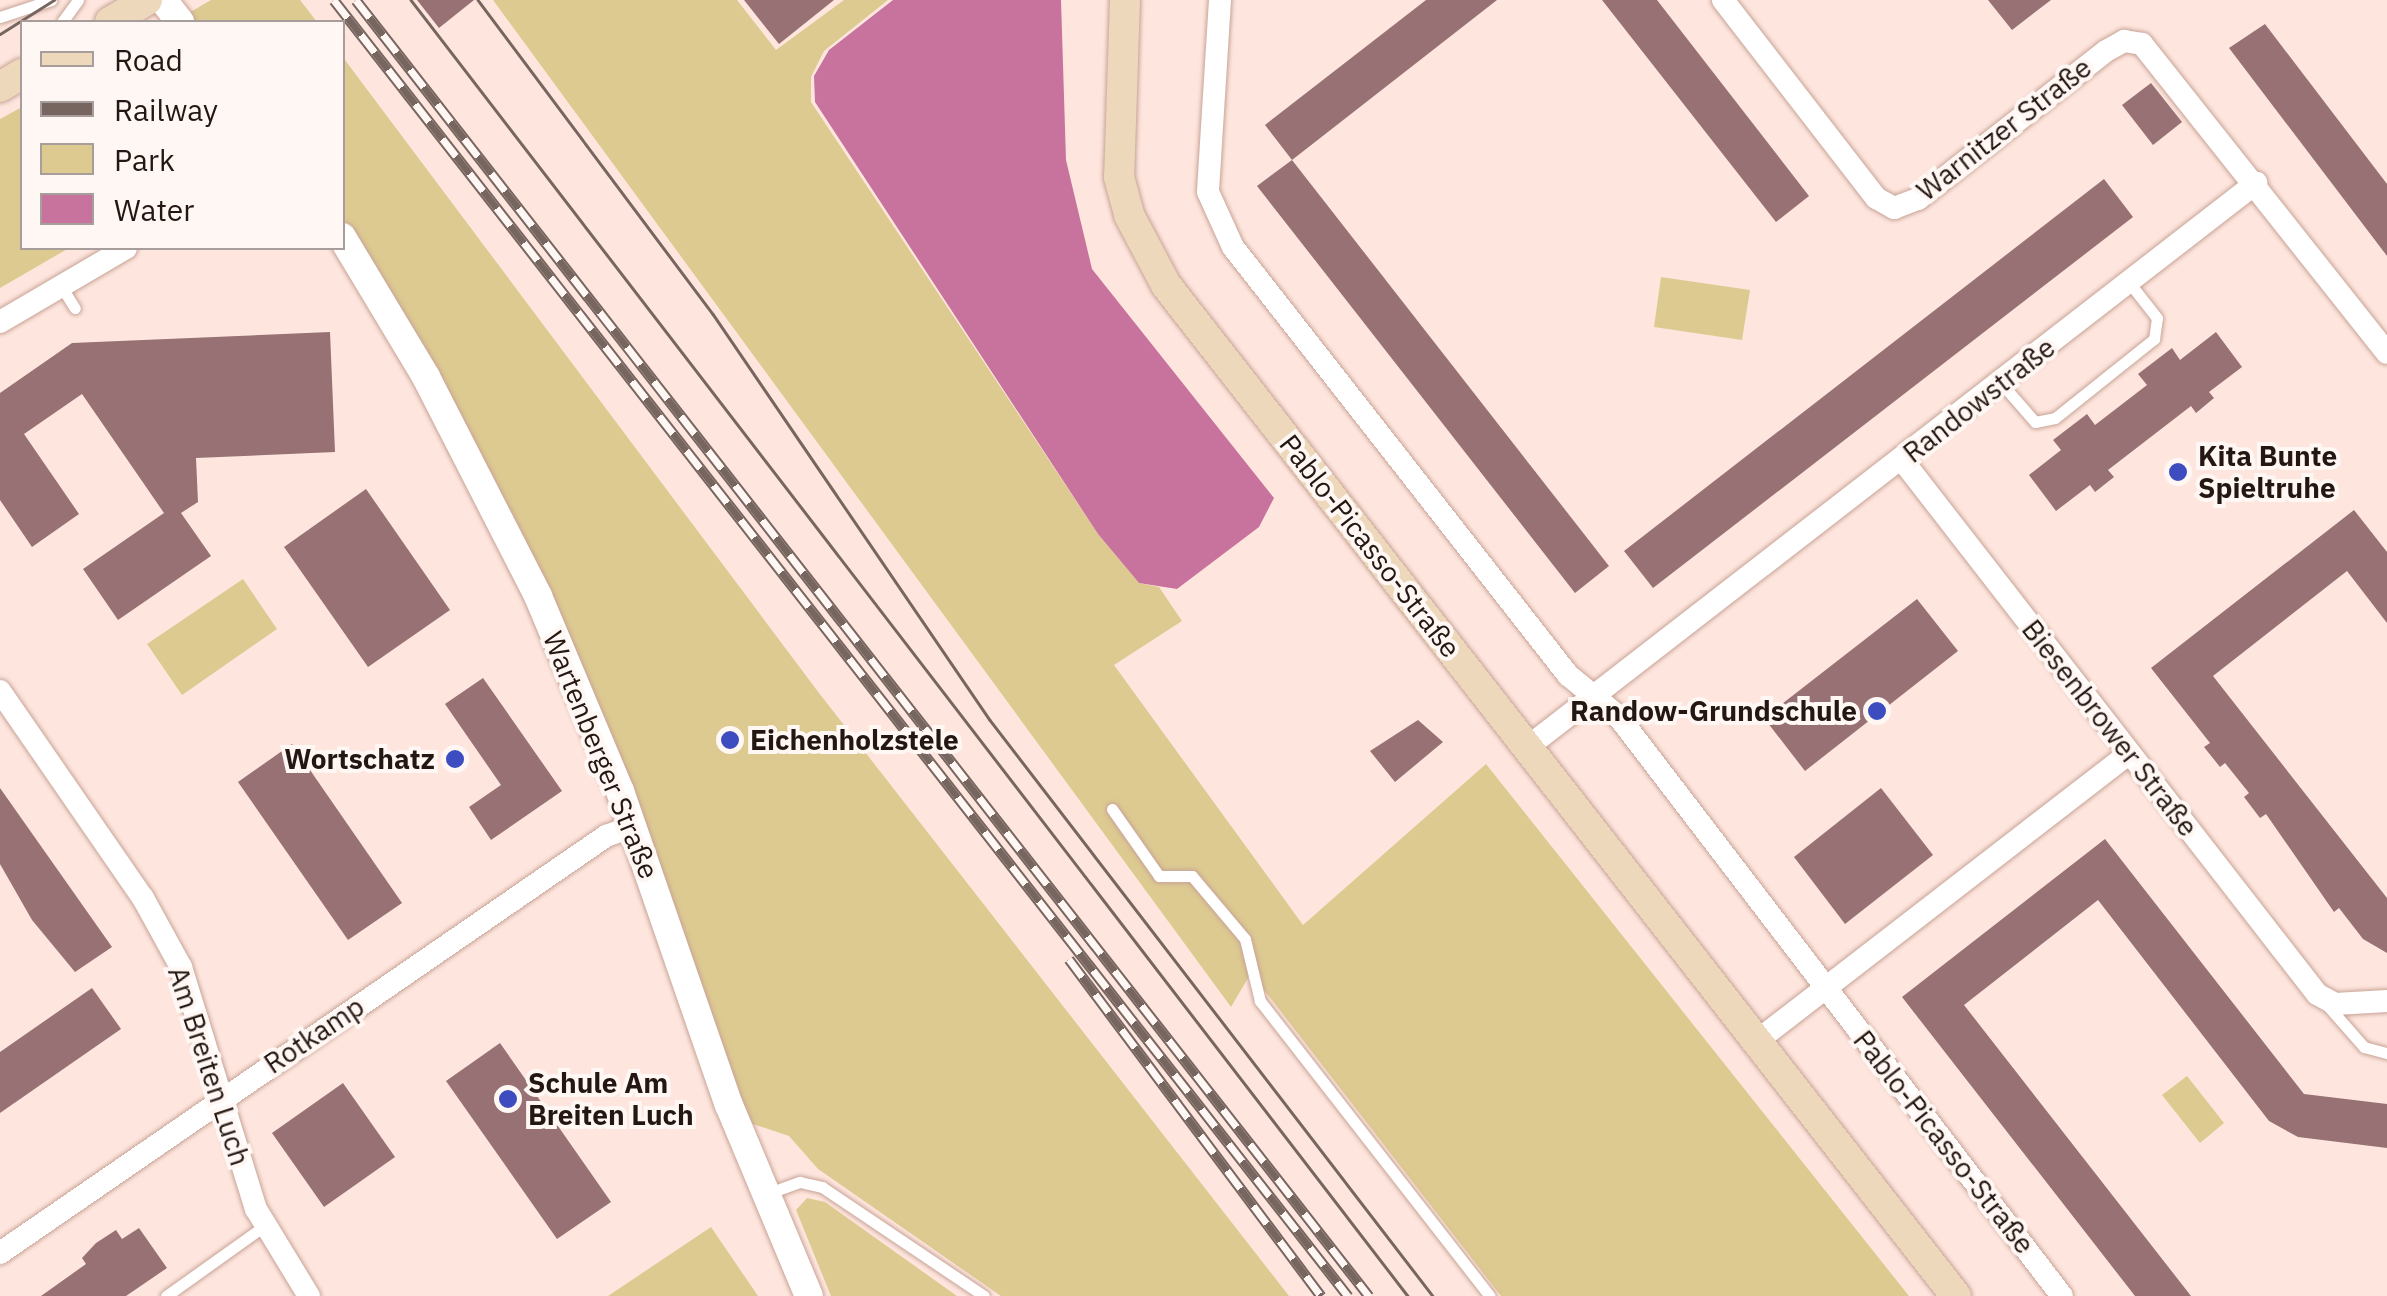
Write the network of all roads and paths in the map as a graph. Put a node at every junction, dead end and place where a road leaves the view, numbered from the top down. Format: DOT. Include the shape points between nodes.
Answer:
graph roads {
  1 [pos="51,0"];
  2 [pos="162,0"];
  3 [pos="1125,0"];
  4 [pos="1220,0"];
  5 [pos="1723,0"];
  6 [pos="0,17"];
  7 [pos="178,20"];
  8 [pos="20,58"];
  9 [pos="0,74"];
  10 [pos="2256,182"];
  11 [pos="345,243"];
  12 [pos="123,250"];
  13 [pos="2128,282"];
  14 [pos="61,286"];
  15 [pos="75,308"];
  16 [pos="0,322"];
  17 [pos="2387,353"];
  18 [pos="2002,382"];
  19 [pos="1903,460"];
  20 [pos="0,691"];
  21 [pos="1596,696"];
  22 [pos="1528,746"];
  23 [pos="2129,754"];
  24 [pos="1112,809"];
  25 [pos="633,826"];
  26 [pos="1830,986"];
  27 [pos="2319,995"];
  28 [pos="2387,1001"];
  29 [pos="1757,1040"];
  30 [pos="2387,1053"];
  31 [pos="220,1099"];
  32 [pos="764,1195"];
  33 [pos="264,1226"];
  34 [pos="0,1253"];
  35 [pos="166,1296"];
  36 [pos="309,1296"];
  37 [pos="809,1296"];
  38 [pos="984,1296"];
  39 [pos="1490,1296"];
  40 [pos="1956,1296"];
  41 [pos="2062,1296"];
  1 -- 6 [label="lane"];
  2 -- 7 [label="street"];
  3 -- 22 [label="main road, Pablo-Picasso-Straße" via="1119,177 1145,252"];
  4 -- 21 [label="street, Pablo-Picasso-Straße" via="1208,192 1216,217 1556,660"];
  5 -- 10 [label="street, Warnitzer Straße" via="1876,198 1894,208 1918,199 2124,41 2157,56"];
  8 -- 9 [label="lane"];
  10 -- 13 [label="street, Randowstraße"];
  10 -- 17 [label="street"];
  11 -- 25 [label="street, Wartenberger Straße" via="493,503"];
  12 -- 14 [label="street"];
  13 -- 18 [label="street, Randowstraße"];
  13 -- 18 [label="lane" via="2157,318 2154,339 2055,418 2035,422"];
  14 -- 15 [label="lane"];
  14 -- 16 [label="street"];
  18 -- 19 [label="street, Randowstraße"];
  19 -- 21 [label="street, Randowstraße"];
  19 -- 23 [label="street, Biesenbrower Straße"];
  20 -- 31 [label="street, Am Breiten Luch" via="164,934 193,1002"];
  21 -- 22 [label="street, Randowstraße"];
  21 -- 26 [label="street, Pablo-Picasso-Straße"];
  22 -- 29 [label="main road, Pablo-Picasso-Straße"];
  23 -- 26 [label="street"];
  23 -- 27 [label="street, Biesenbrower Straße"];
  24 -- 39 [label="lane" via="1159,876 1192,876 1245,939 1260,1001"];
  25 -- 31 [label="street, Rotkamp" via="606,836"];
  25 -- 32 [label="street, Wartenberger Straße"];
  26 -- 29 [label="street"];
  26 -- 41 [label="street, Pablo-Picasso-Straße" via="1844,1014"];
  27 -- 28 [label="street" via="2335,1004"];
  27 -- 30 [label="lane, Biesenbrower Straße" via="2364,1047"];
  29 -- 40 [label="main road, Pablo-Picasso-Straße"];
  31 -- 33 [label="street, Am Breiten Luch"];
  31 -- 34 [label="street, Rotkamp"];
  32 -- 37 [label="street, Wartenberger Straße"];
  32 -- 38 [label="lane" via="800,1182 822,1187"];
  33 -- 35 [label="lane"];
  33 -- 36 [label="street, Am Breiten Luch"];
}
